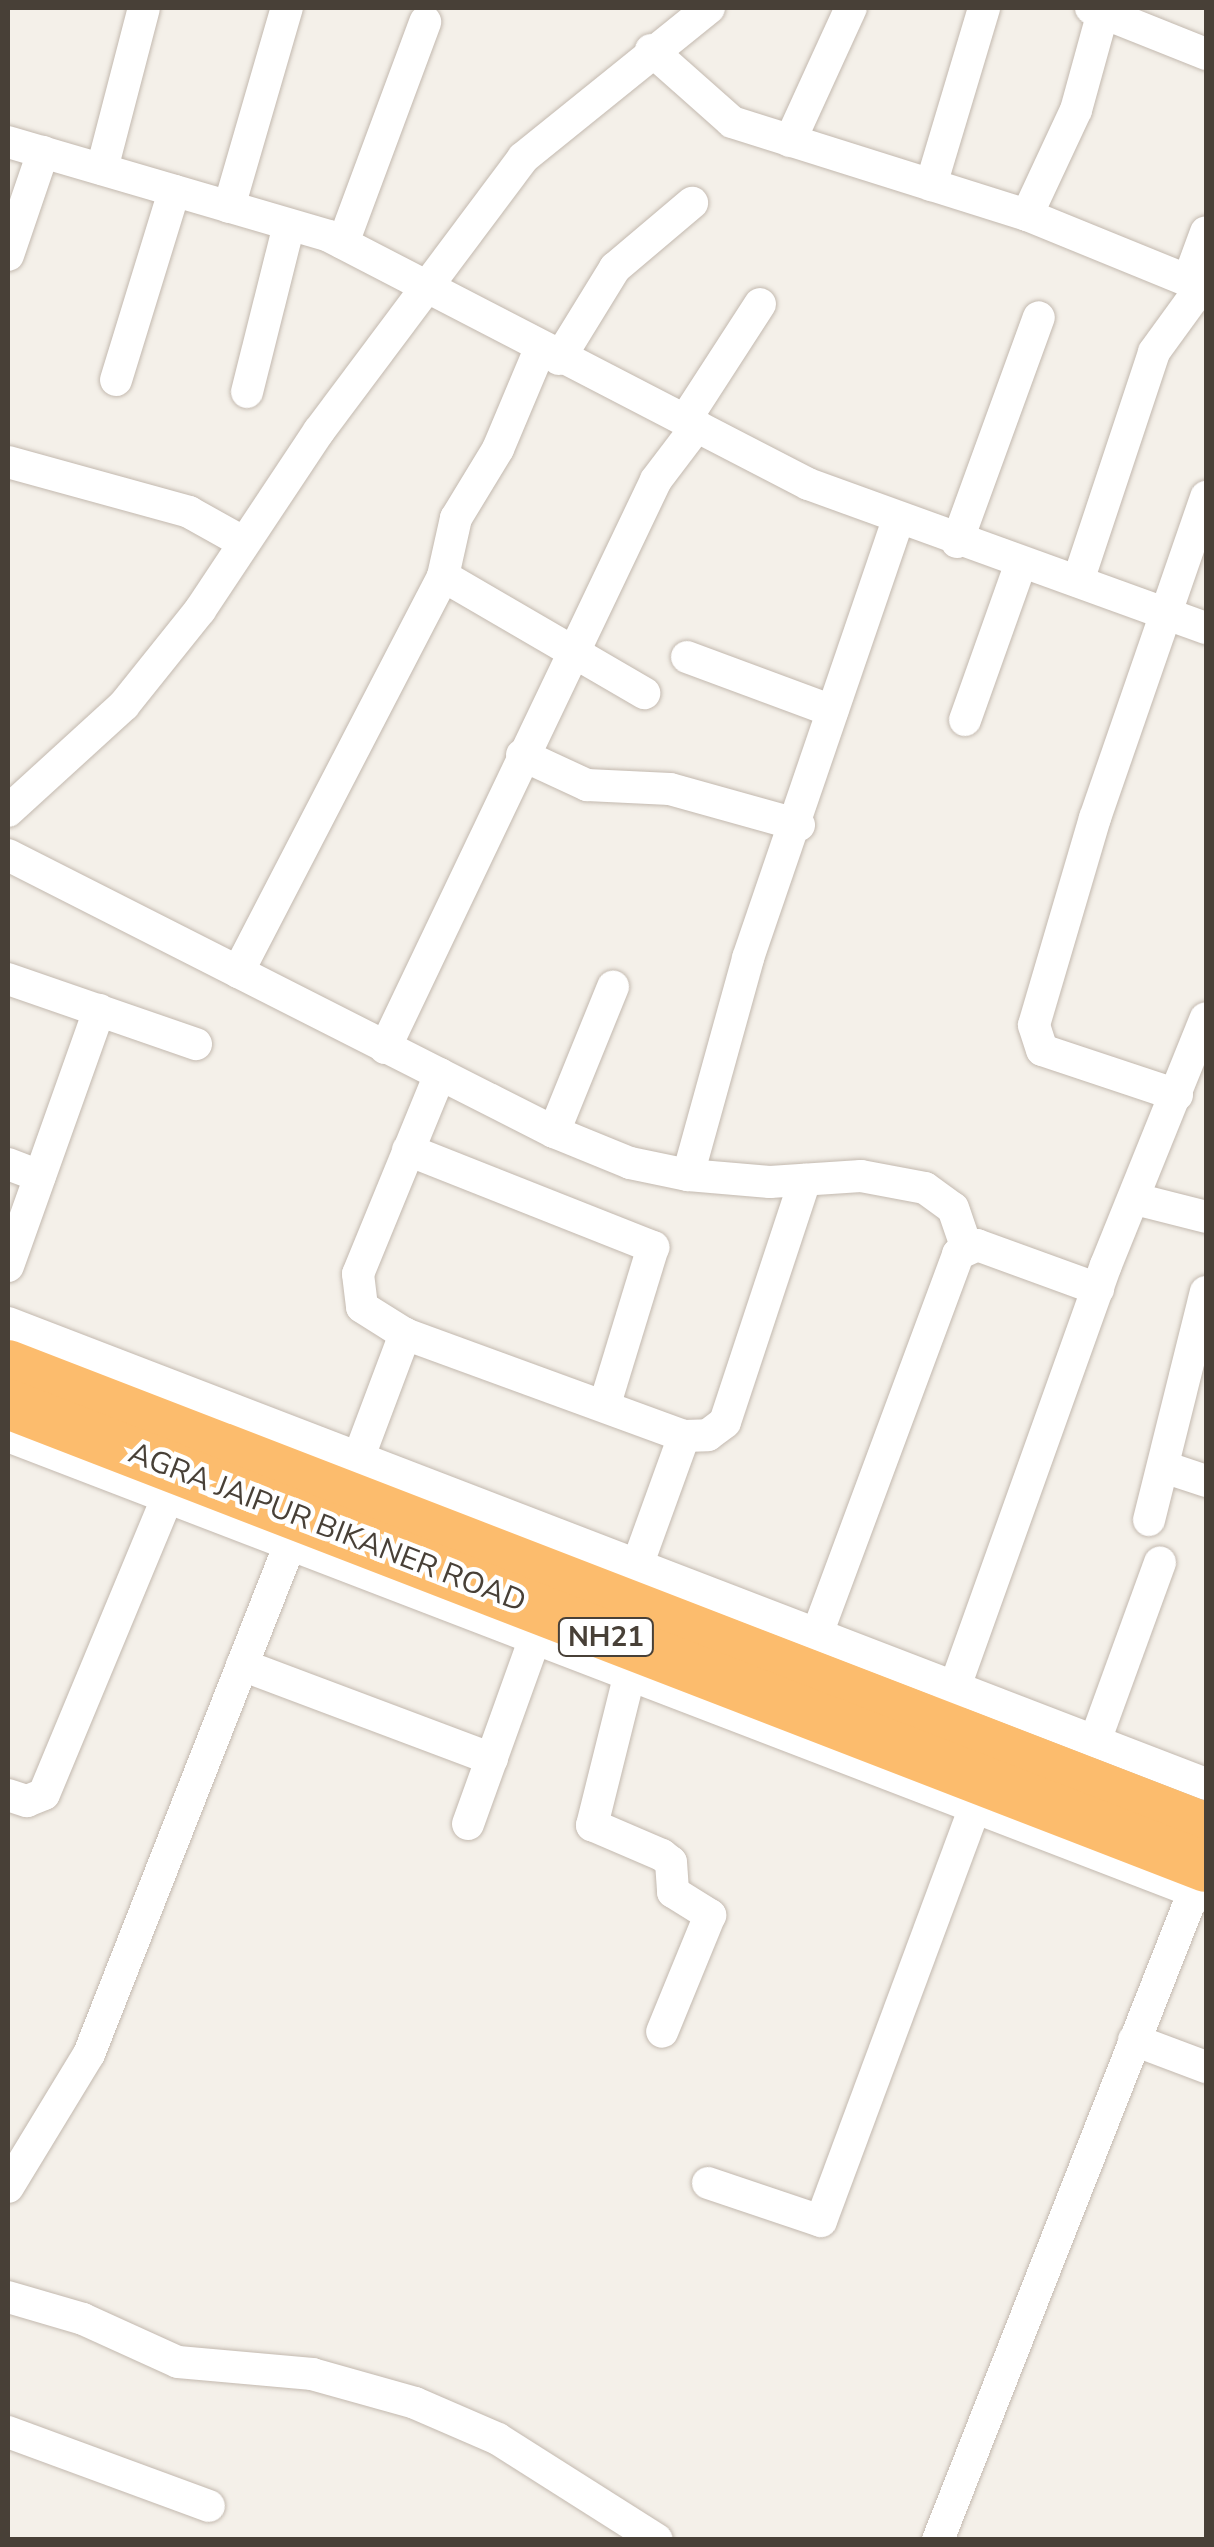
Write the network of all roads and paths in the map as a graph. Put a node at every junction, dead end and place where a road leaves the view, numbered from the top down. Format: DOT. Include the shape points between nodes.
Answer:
graph roads {
  1 [pos="144,8"];
  2 [pos="287,8"];
  3 [pos="709,8"];
  4 [pos="851,8"];
  5 [pos="984,8"];
  6 [pos="1097,10"];
  7 [pos="424,22"];
  8 [pos="651,50"];
  9 [pos="1206,54"];
  10 [pos="790,140"];
  11 [pos="8,142"];
  12 [pos="42,152"];
  13 [pos="102,170"];
  14 [pos="932,185"];
  15 [pos="174,191"];
  16 [pos="692,203"];
  17 [pos="229,207"];
  18 [pos="1027,215"];
  19 [pos="289,225"];
  20 [pos="1206,232"];
  21 [pos="343,244"];
  22 [pos="8,256"];
  23 [pos="426,285"];
  24 [pos="1199,285"];
  25 [pos="760,304"];
  26 [pos="1039,317"];
  27 [pos="550,354"];
  28 [pos="116,380"];
  29 [pos="247,392"];
  30 [pos="691,423"];
  31 [pos="8,462"];
  32 [pos="1206,497"];
  33 [pos="896,522"];
  34 [pos="243,542"];
  35 [pos="957,542"];
  36 [pos="1021,562"];
  37 [pos="444,576"];
  38 [pos="1078,581"];
  39 [pos="1171,612"];
  40 [pos="1206,628"];
  41 [pos="575,650"];
  42 [pos="687,657"];
  43 [pos="644,693"];
  44 [pos="832,711"];
  45 [pos="966,720"];
  46 [pos="522,755"];
  47 [pos="8,811"];
  48 [pos="799,825"];
  49 [pos="8,854"];
  50 [pos="238,972"];
  51 [pos="8,979"];
  52 [pos="612,988"];
  53 [pos="99,1010"];
  54 [pos="1206,1018"];
  55 [pos="196,1044"];
  56 [pos="384,1048"];
  57 [pos="440,1074"];
  58 [pos="1177,1094"];
  59 [pos="554,1132"];
  60 [pos="408,1150"];
  61 [pos="8,1164"];
  62 [pos="688,1175"];
  63 [pos="40,1176"];
  64 [pos="805,1180"];
  65 [pos="1134,1199"];
  66 [pos="1206,1217"];
  67 [pos="966,1246"];
  68 [pos="8,1266"];
  69 [pos="1098,1289"];
  70 [pos="1206,1292"];
  71 [pos="8,1323"];
  72 [pos="405,1334"];
  73 [pos="1201,1334"];
  74 [pos="8,1365"];
  75 [pos="8,1404"];
  76 [pos="605,1404"];
  77 [pos="8,1436"];
  78 [pos="684,1436"];
  79 [pos="358,1459"];
  80 [pos="1164,1467"];
  81 [pos="1206,1480"];
  82 [pos="172,1485"];
  83 [pos="1149,1520"];
  84 [pos="288,1549"];
  85 [pos="1160,1562"];
  86 [pos="637,1566"];
  87 [pos="817,1634"];
  88 [pos="534,1641"];
  89 [pos="242,1665"];
  90 [pos="629,1677"];
  91 [pos="947,1706"];
  92 [pos="1096,1741"];
  93 [pos="492,1759"];
  94 [pos="1206,1784"];
  95 [pos="8,1795"];
  96 [pos="974,1810"];
  97 [pos="468,1824"];
  98 [pos="1206,1828"];
  99 [pos="1202,1885"];
  100 [pos="662,2032"];
  101 [pos="1134,2040"];
  102 [pos="1206,2067"];
  103 [pos="15,2178"];
  104 [pos="708,2184"];
  105 [pos="8,2296"];
  106 [pos="8,2432"];
  107 [pos="208,2506"];
  108 [pos="657,2540"];
  109 [pos="938,2540"];
  1 -- 13 [label="street"];
  2 -- 17 [label="street"];
  3 -- 8 [label="street"];
  4 -- 10 [label="street"];
  5 -- 14 [label="street"];
  6 -- 9 [label="street"];
  6 -- 18 [label="street" via="1076,110"];
  7 -- 21 [label="street"];
  8 -- 10 [label="street" via="732,122"];
  8 -- 23 [label="street" via="523,158"];
  10 -- 14 [label="street"];
  11 -- 12 [label="street"];
  12 -- 13 [label="street"];
  12 -- 22 [label="street"];
  13 -- 15 [label="street"];
  14 -- 18 [label="street"];
  15 -- 17 [label="street"];
  15 -- 28 [label="street"];
  16 -- 27 [label="street" via="614,268"];
  17 -- 19 [label="street"];
  18 -- 24 [label="street"];
  19 -- 21 [label="street"];
  19 -- 29 [label="street"];
  20 -- 24 [label="street"];
  21 -- 23 [label="street"];
  23 -- 27 [label="street"];
  23 -- 34 [label="street"];
  24 -- 38 [label="street" via="1154,352"];
  25 -- 30 [label="street"];
  26 -- 35 [label="street"];
  27 -- 30 [label="street"];
  27 -- 37 [label="street" via="456,518"];
  30 -- 33 [label="street"];
  30 -- 41 [label="street" via="656,480"];
  31 -- 34 [label="street" via="188,512"];
  32 -- 39 [label="street"];
  33 -- 35 [label="street"];
  33 -- 44 [label="street"];
  34 -- 47 [label="street" via="124,706"];
  35 -- 36 [label="street"];
  36 -- 38 [label="street"];
  36 -- 45 [label="street"];
  37 -- 41 [label="street"];
  37 -- 50 [label="street"];
  38 -- 39 [label="street"];
  39 -- 40 [label="street"];
  39 -- 58 [label="street" via="1095,818 1034,1025 1042,1050"];
  41 -- 43 [label="street"];
  41 -- 46 [label="street"];
  42 -- 44 [label="street"];
  44 -- 48 [label="street"];
  46 -- 48 [label="street" via="586,785 670,789"];
  46 -- 56 [label="street"];
  48 -- 62 [label="street" via="748,958"];
  49 -- 50 [label="street"];
  50 -- 56 [label="street"];
  51 -- 53 [label="street"];
  52 -- 59 [label="street"];
  53 -- 55 [label="street"];
  53 -- 63 [label="street"];
  54 -- 58 [label="street"];
  56 -- 57 [label="street"];
  57 -- 59 [label="street"];
  57 -- 60 [label="street"];
  58 -- 65 [label="street"];
  59 -- 62 [label="street" via="630,1164"];
  60 -- 72 [label="street" via="356,1292 374,1318"];
  60 -- 76 [label="street" via="653,1247"];
  61 -- 63 [label="street"];
  62 -- 64 [label="street"];
  63 -- 68 [label="street"];
  64 -- 67 [label="street" via="861,1176 924,1188 953,1208"];
  64 -- 78 [label="street" via="724,1422 708,1435"];
  65 -- 66 [label="street"];
  65 -- 69 [label="street"];
  67 -- 69 [label="street"];
  67 -- 87 [label="street"];
  69 -- 91 [label="street"];
  70 -- 73 [label="street"];
  71 -- 79 [label="street"];
  72 -- 76 [label="street"];
  72 -- 79 [label="street"];
  73 -- 80 [label="street"];
  74 -- 91 [label="highway, AGRA JAIPUR BIKANER ROAD / NH21"];
  75 -- 82 [label="highway, AGRA JAIPUR BIKANER ROAD / NH21"];
  76 -- 78 [label="street"];
  77 -- 82 [label="street"];
  78 -- 86 [label="street"];
  79 -- 86 [label="street"];
  80 -- 81 [label="street"];
  80 -- 83 [label="street"];
  82 -- 84 [label="street"];
  82 -- 95 [label="street" via="44,1794 27,1801"];
  82 -- 99 [label="highway, AGRA JAIPUR BIKANER ROAD / NH21"];
  84 -- 88 [label="street"];
  84 -- 89 [label="street"];
  85 -- 92 [label="street"];
  86 -- 87 [label="street"];
  87 -- 91 [label="street"];
  88 -- 90 [label="street"];
  88 -- 93 [label="street"];
  89 -- 93 [label="street"];
  89 -- 103 [label="street" via="90,2054"];
  90 -- 96 [label="street"];
  90 -- 100 [label="street" via="592,1825 662,1854 671,1862 673,1892 710,1915"];
  91 -- 92 [label="street"];
  91 -- 98 [label="highway, AGRA JAIPUR BIKANER ROAD / NH21"];
  92 -- 94 [label="street"];
  93 -- 97 [label="street"];
  96 -- 99 [label="street"];
  96 -- 104 [label="street" via="821,2221"];
  99 -- 101 [label="street"];
  101 -- 102 [label="street"];
  101 -- 109 [label="street"];
  105 -- 108 [label="street" via="83,2318 178,2362 312,2374 415,2403 498,2439"];
  106 -- 107 [label="street"];
}
